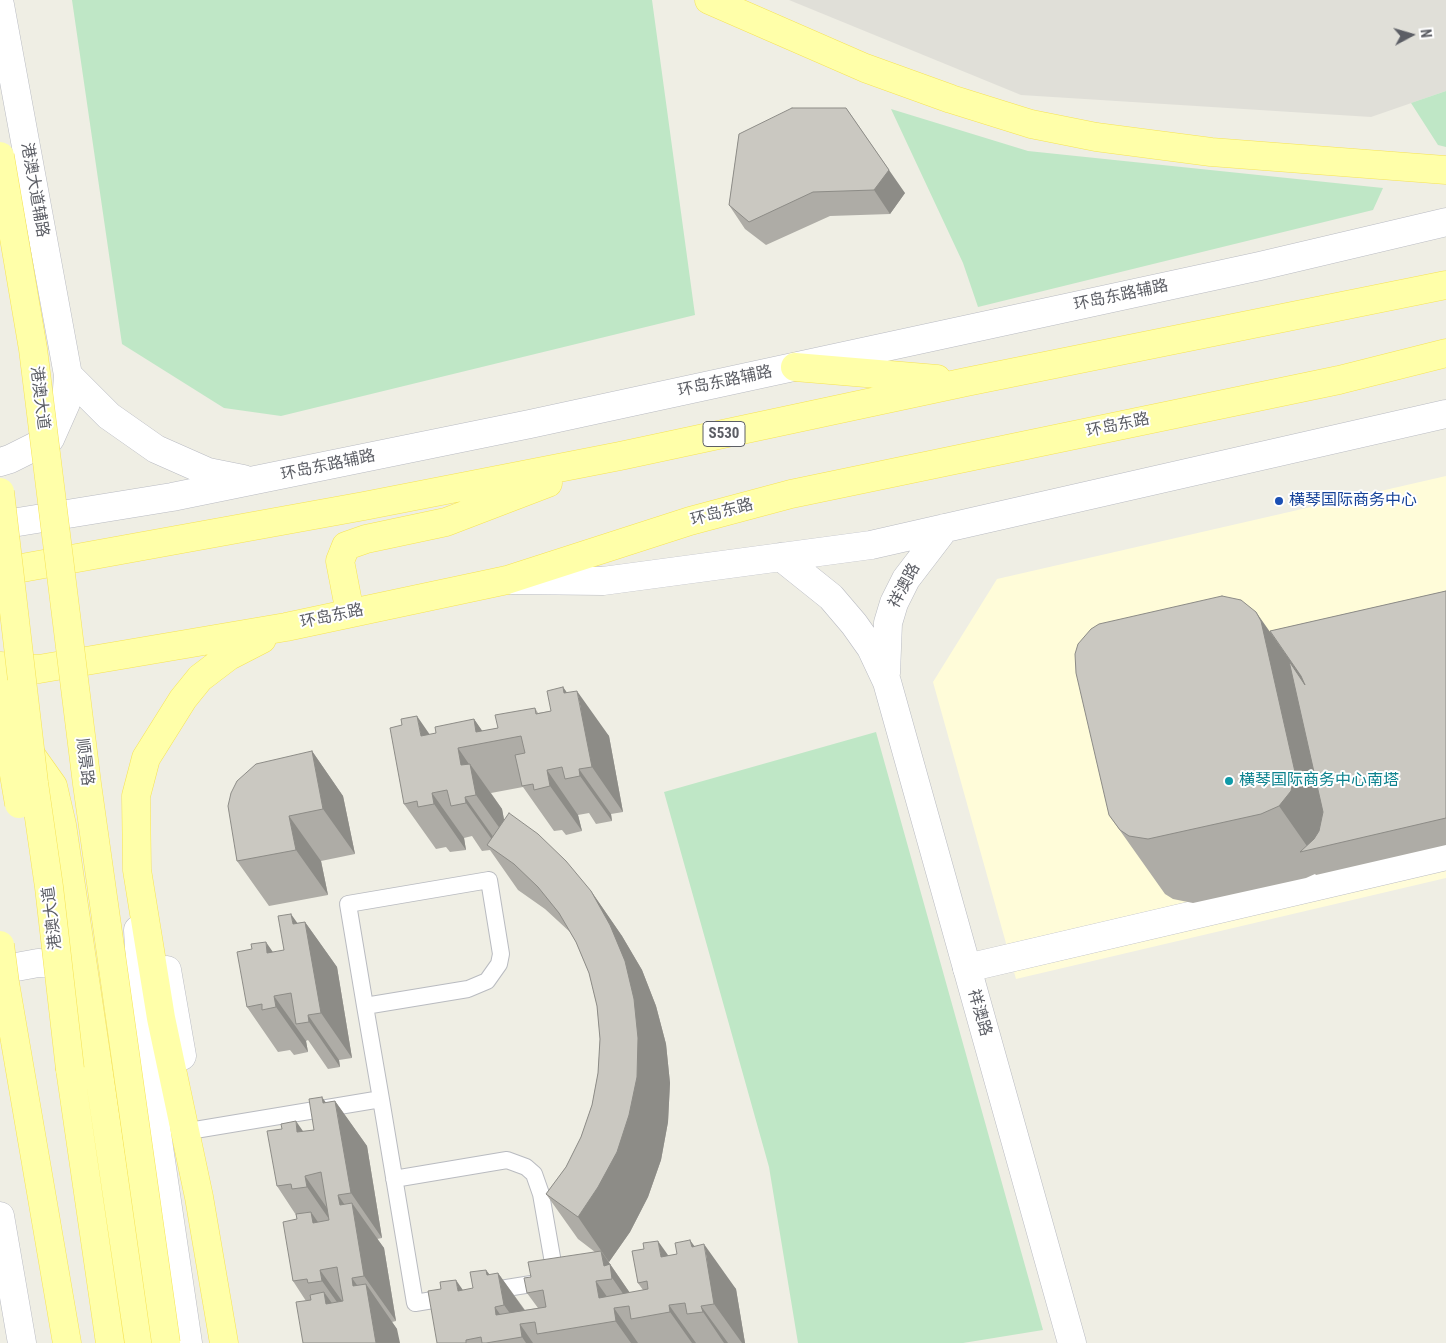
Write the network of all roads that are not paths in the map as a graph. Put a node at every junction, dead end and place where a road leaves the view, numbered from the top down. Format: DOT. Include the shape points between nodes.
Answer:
graph roads {
  1 [pos="709,0"];
  2 [pos="0,5"];
  3 [pos="0,156"];
  4 [pos="1446,170"];
  5 [pos="1446,222"];
  6 [pos="1446,285"];
  7 [pos="1446,353"];
  8 [pos="795,367"];
  9 [pos="68,375"];
  10 [pos="966,382"];
  11 [pos="1446,414"];
  12 [pos="620,456"];
  13 [pos="0,462"];
  14 [pos="252,482"];
  15 [pos="0,492"];
  16 [pos="0,525"];
  17 [pos="945,528"];
  18 [pos="781,557"];
  19 [pos="0,572"];
  20 [pos="507,580"];
  21 [pos="350,613"];
  22 [pos="286,627"];
  23 [pos="68,641"];
  24 [pos="0,666"];
  25 [pos="39,669"];
  26 [pos="0,682"];
  27 [pos="887,682"];
  28 [pos="0,692"];
  29 [pos="0,726"];
  30 [pos="136,796"];
  31 [pos="135,826"];
  32 [pos="1446,856"];
  33 [pos="0,945"];
  34 [pos="67,965"];
  35 [pos="98,968"];
  36 [pos="967,968"];
  37 [pos="0,970"];
  38 [pos="141,999"];
  39 [pos="365,1006"];
  40 [pos="70,1069"];
  41 [pos="381,1099"];
  42 [pos="195,1130"];
  43 [pos="394,1179"];
  44 [pos="0,1216"];
  45 [pos="22,1343"];
  46 [pos="67,1343"];
  47 [pos="110,1343"];
  48 [pos="139,1343"];
  49 [pos="166,1343"];
  50 [pos="188,1343"];
  51 [pos="224,1343"];
  52 [pos="233,1343"];
  53 [pos="1072,1343"];
  1 -- 4 [label="main road" via="865,68 1031,124 1096,137 1212,152"];
  2 -- 9 [label="main road, 港澳大道辅路"];
  3 -- 23 [label="main road, 港澳大道, bridge" via="33,349"];
  5 -- 8 [label="main road, 环岛东路辅路" via="1260,266"];
  6 -- 10 [label="main road, S530"];
  7 -- 20 [label="main road, 环岛东路" via="1338,380 791,494 690,521"];
  8 -- 10 [label="main road"];
  8 -- 14 [label="main road, 环岛东路辅路"];
  9 -- 13 [label="main road, 港澳大道辅路" via="66,404 50,439"];
  9 -- 14 [label="main road" via="108,416 156,449 208,472"];
  10 -- 12 [label="main road, S530"];
  11 -- 17 [label="main road"];
  12 -- 19 [label="main road, S530"];
  12 -- 21 [label="main road" via="446,522 346,546 340,561"];
  14 -- 16 [label="main road, 环岛东路辅路"];
  15 -- 40 [label="main road, 港澳大道, bridge"];
  17 -- 18 [label="main road" via="871,545"];
  17 -- 27 [label="main road, 祥澳路" via="906,580 894,603 887,631"];
  18 -- 20 [label="main road" via="603,581"];
  18 -- 27 [label="main road, 祥澳路" via="831,597 854,624 871,648"];
  20 -- 21 [label="main road, 环岛东路"];
  21 -- 22 [label="main road, 环岛东路"];
  22 -- 25 [label="main road, 环岛东路"];
  22 -- 30 [label="main road" via="229,656 200,678 165,725 146,758"];
  23 -- 49 [label="main road, 顺景路, bridge"];
  24 -- 25 [label="main road, 环岛东路"];
  25 -- 26 [label="main road"];
  27 -- 36 [label="main road, 祥澳路"];
  28 -- 40 [label="main road, bridge"];
  29 -- 48 [label="main road" via="24,743 53,786 62,824"];
  30 -- 31 [label="main road"];
  30 -- 42 [label="main road"];
  31 -- 38 [label="main road"];
  31 -- 51 [label="main road" via="137,870 161,1018 199,1197"];
  32 -- 36 [label="main road"];
  33 -- 46 [label="main road, bridge"];
  34 -- 37 [label="main road" via="38,963"];
  35 -- 38 [label="main road"];
  36 -- 53 [label="main road, 祥澳路"];
  38 -- 50 [label="main road" via="167,1214"];
  39 -- 39 [label="lane" via="348,904 489,880 501,954 499,964 487,981 468,989"];
  39 -- 41 [label="lane"];
  40 -- 47 [label="main road, 港澳大道"];
  41 -- 42 [label="lane"];
  41 -- 43 [label="lane"];
  42 -- 52 [label="main road"];
  43 -- 43 [label="lane" via="507,1160 526,1167 539,1184 556,1280 415,1303"];
  44 -- 45 [label="main road"];
}
